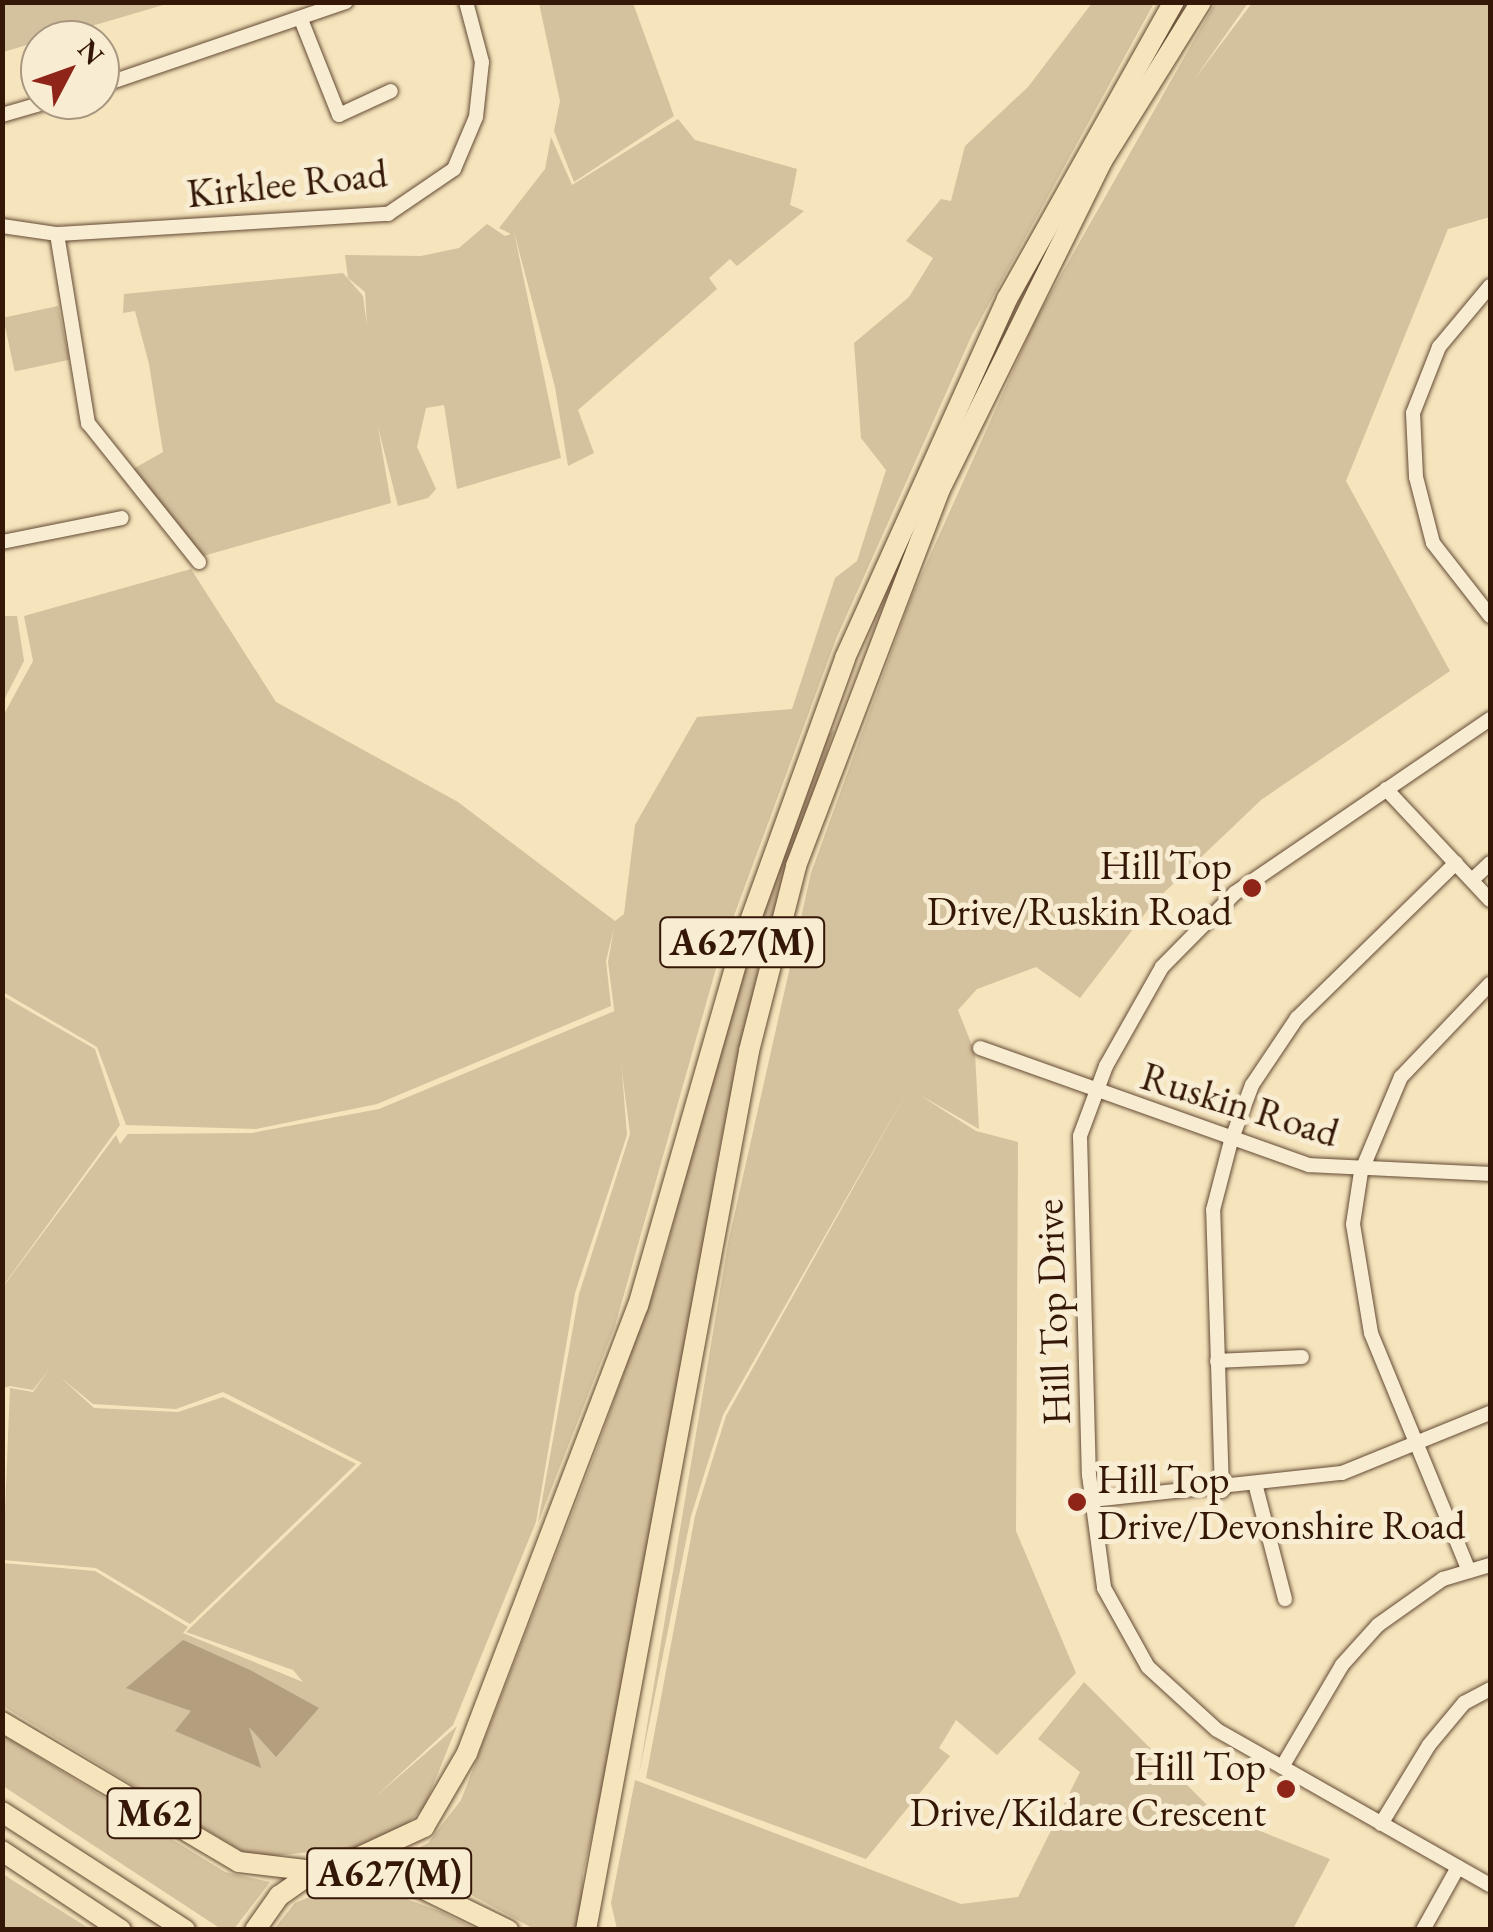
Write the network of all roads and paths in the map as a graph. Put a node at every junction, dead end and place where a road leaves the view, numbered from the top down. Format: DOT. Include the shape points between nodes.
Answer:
graph roads {
  1 [pos="346,2"];
  2 [pos="466,2"];
  3 [pos="1174,2"];
  4 [pos="1201,2"];
  5 [pos="302,22"];
  6 [pos="120,80"];
  7 [pos="392,92"];
  8 [pos="2,226"];
  9 [pos="57,234"];
  10 [pos="1490,286"];
  11 [pos="122,518"];
  12 [pos="2,542"];
  13 [pos="199,562"];
  14 [pos="1490,616"];
  15 [pos="1490,719"];
  16 [pos="1386,789"];
  17 [pos="1456,863"];
  18 [pos="1490,863"];
  19 [pos="1472,880"];
  20 [pos="1490,900"];
  21 [pos="1490,984"];
  22 [pos="980,1048"];
  23 [pos="1096,1093"];
  24 [pos="1231,1140"];
  25 [pos="1361,1172"];
  26 [pos="1490,1174"];
  27 [pos="1302,1357"];
  28 [pos="1217,1362"];
  29 [pos="1490,1413"];
  30 [pos="1417,1444"];
  31 [pos="1256,1487"];
  32 [pos="1222,1491"];
  33 [pos="1092,1500"];
  34 [pos="1490,1565"];
  35 [pos="1469,1571"];
  36 [pos="1285,1600"];
  37 [pos="1490,1689"];
  38 [pos="2,1722"];
  39 [pos="1282,1767"];
  40 [pos="2,1812"];
  41 [pos="1381,1824"];
  42 [pos="2,1851"];
  43 [pos="340,1866"];
  44 [pos="1458,1867"];
  45 [pos="315,1872"];
  46 [pos="1490,1886"];
  47 [pos="121,1930"];
  48 [pos="185,1930"];
  49 [pos="256,1930"];
  50 [pos="508,1930"];
  51 [pos="586,1930"];
  52 [pos="1423,1930"];
  1 -- 5 [label="street"];
  2 -- 9 [label="street, Kirklee Road" via="482,62 476,117 454,169 423,197 388,214"];
  3 -- 43 [label="highway, A627(M)" via="1007,299 846,658 741,946 638,1306 467,1753 424,1827"];
  4 -- 51 [label="highway, A627(M)" via="1102,161 940,490 796,866 749,1051"];
  5 -- 6 [label="street"];
  5 -- 7 [label="street" via="339,115"];
  8 -- 9 [label="street, Kirklee Road"];
  9 -- 13 [label="street" via="88,423"];
  10 -- 14 [label="street" via="1439,347 1413,413 1416,477 1434,542"];
  11 -- 12 [label="street"];
  15 -- 16 [label="street, Hill Top Drive"];
  16 -- 17 [label="street"];
  16 -- 23 [label="street, Hill Top Drive" via="1234,893 1162,967"];
  17 -- 19 [label="street"];
  17 -- 24 [label="street" via="1296,1018 1252,1085"];
  18 -- 19 [label="street"];
  19 -- 20 [label="street"];
  21 -- 25 [label="street" via="1401,1076"];
  22 -- 23 [label="street, Ruskin Road"];
  23 -- 24 [label="street, Ruskin Road"];
  23 -- 33 [label="street, Hill Top Drive" via="1080,1136"];
  24 -- 25 [label="street, Ruskin Road"];
  24 -- 28 [label="street" via="1213,1210"];
  25 -- 26 [label="street, Ruskin Road"];
  25 -- 30 [label="street" via="1358,1280"];
  27 -- 28 [label="street"];
  28 -- 32 [label="street"];
  29 -- 30 [label="street"];
  30 -- 31 [label="street" via="1342,1474"];
  30 -- 35 [label="street"];
  31 -- 32 [label="street"];
  31 -- 36 [label="street"];
  32 -- 33 [label="street"];
  33 -- 39 [label="street, Hill Top Drive" via="1104,1588 1148,1668 1217,1730"];
  34 -- 35 [label="street"];
  35 -- 39 [label="street" via="1378,1625 1342,1665"];
  37 -- 41 [label="street" via="1464,1703 1428,1744"];
  38 -- 45 [label="highway, M62" via="239,1862"];
  39 -- 41 [label="street, Hill Top Drive"];
  40 -- 48 [label="highway, M62"];
  41 -- 44 [label="street, Hill Top Drive"];
  42 -- 47 [label="highway"];
  43 -- 45 [label="highway, A627(M)"];
  43 -- 50 [label="highway, A627(M)" via="395,1875"];
  44 -- 46 [label="street, Hill Top Drive"];
  44 -- 52 [label="street"];
  45 -- 49 [label="highway, A627(M)" via="270,1906"];
}
